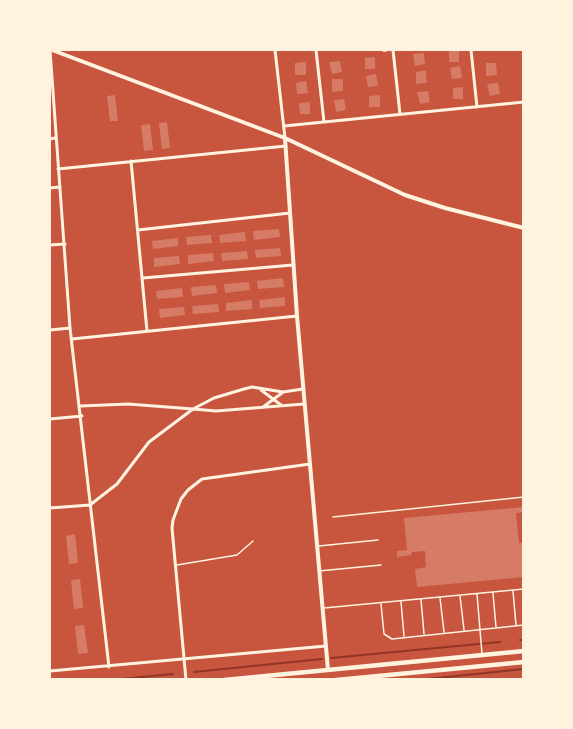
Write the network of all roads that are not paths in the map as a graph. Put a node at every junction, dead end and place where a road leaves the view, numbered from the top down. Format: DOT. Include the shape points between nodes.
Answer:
graph roads {
  1 [pos="51,50"];
  2 [pos="275,50"];
  3 [pos="316,50"];
  4 [pos="393,50"];
  5 [pos="471,50"];
  6 [pos="50,84"];
  7 [pos="524,102"];
  8 [pos="477,107"];
  9 [pos="400,114"];
  10 [pos="324,122"];
  11 [pos="284,126"];
  12 [pos="56,138"];
  13 [pos="285,138"];
  14 [pos="50,139"];
  15 [pos="286,146"];
  16 [pos="130,161"];
  17 [pos="58,169"];
  18 [pos="60,187"];
  19 [pos="50,188"];
  20 [pos="290,213"];
  21 [pos="524,228"];
  22 [pos="138,231"];
  23 [pos="65,244"];
  24 [pos="50,245"];
  25 [pos="293,265"];
  26 [pos="142,278"];
  27 [pos="297,316"];
  28 [pos="70,328"];
  29 [pos="50,330"];
  30 [pos="147,331"];
  31 [pos="72,339"];
  32 [pos="260,388"];
  33 [pos="303,389"];
  34 [pos="283,392"];
  35 [pos="273,399"];
  36 [pos="304,404"];
  37 [pos="281,405"];
  38 [pos="81,406"];
  39 [pos="262,407"];
  40 [pos="192,409"];
  41 [pos="82,416"];
  42 [pos="50,419"];
  43 [pos="310,464"];
  44 [pos="524,497"];
  45 [pos="90,505"];
  46 [pos="50,508"];
  47 [pos="333,517"];
  48 [pos="378,540"];
  49 [pos="253,541"];
  50 [pos="317,546"];
  51 [pos="176,565"];
  52 [pos="381,565"];
  53 [pos="319,571"];
  54 [pos="524,589"];
  55 [pos="513,590"];
  56 [pos="493,592"];
  57 [pos="477,594"];
  58 [pos="460,595"];
  59 [pos="440,597"];
  60 [pos="421,599"];
  61 [pos="401,601"];
  62 [pos="380,603"];
  63 [pos="322,608"];
  64 [pos="516,626"];
  65 [pos="524,626"];
  66 [pos="496,628"];
  67 [pos="480,630"];
  68 [pos="464,632"];
  69 [pos="444,633"];
  70 [pos="424,635"];
  71 [pos="404,637"];
  72 [pos="326,646"];
  73 [pos="524,651"];
  74 [pos="482,655"];
  75 [pos="184,660"];
  76 [pos="524,662"];
  77 [pos="109,667"];
  78 [pos="328,670"];
  79 [pos="50,672"];
  80 [pos="186,680"];
  81 [pos="224,680"];
  82 [pos="336,680"];
  1 -- 6 [label="street"];
  1 -- 13 [label="street"];
  2 -- 11 [label="street"];
  3 -- 10 [label="street"];
  4 -- 9 [label="street"];
  5 -- 8 [label="street"];
  6 -- 12 [label="street"];
  7 -- 8 [label="street"];
  8 -- 9 [label="street"];
  9 -- 10 [label="street"];
  10 -- 11 [label="street"];
  11 -- 13 [label="street"];
  12 -- 14 [label="street"];
  12 -- 17 [label="street"];
  13 -- 15 [label="street"];
  13 -- 21 [label="street" via="405,195"];
  15 -- 16 [label="street"];
  15 -- 20 [label="street"];
  16 -- 17 [label="street"];
  16 -- 22 [label="street"];
  17 -- 18 [label="street"];
  18 -- 19 [label="street"];
  18 -- 23 [label="street"];
  20 -- 22 [label="street"];
  20 -- 25 [label="street"];
  22 -- 26 [label="street"];
  23 -- 24 [label="street"];
  23 -- 28 [label="street"];
  25 -- 26 [label="street"];
  25 -- 27 [label="street"];
  26 -- 30 [label="street"];
  27 -- 30 [label="street"];
  27 -- 33 [label="street"];
  28 -- 29 [label="street"];
  28 -- 31 [label="street"];
  30 -- 31 [label="street"];
  31 -- 38 [label="street"];
  32 -- 34 [label="street"];
  32 -- 35 [label="street"];
  32 -- 40 [label="street" via="244,388"];
  33 -- 34 [label="street"];
  33 -- 36 [label="street"];
  34 -- 35 [label="street"];
  35 -- 37 [label="street"];
  35 -- 39 [label="street"];
  36 -- 37 [label="street"];
  36 -- 43 [label="street"];
  37 -- 39 [label="street"];
  38 -- 40 [label="street" via="128,404"];
  38 -- 41 [label="street"];
  39 -- 40 [label="street"];
  40 -- 45 [label="street" via="149,442 117,484"];
  41 -- 42 [label="street"];
  41 -- 45 [label="street"];
  43 -- 50 [label="street"];
  43 -- 51 [label="street" via="195,483 181,500 173,520"];
  44 -- 47 [label="lane"];
  45 -- 46 [label="street"];
  45 -- 77 [label="street"];
  48 -- 50 [label="lane"];
  49 -- 51 [label="lane" via="237,555"];
  50 -- 53 [label="street"];
  51 -- 75 [label="street"];
  52 -- 53 [label="lane"];
  53 -- 63 [label="street"];
  54 -- 55 [label="lane"];
  55 -- 56 [label="lane"];
  55 -- 64 [label="lane"];
  56 -- 57 [label="lane"];
  56 -- 66 [label="lane"];
  57 -- 58 [label="lane"];
  57 -- 67 [label="lane"];
  58 -- 59 [label="lane"];
  58 -- 68 [label="lane"];
  59 -- 60 [label="lane"];
  59 -- 69 [label="lane"];
  60 -- 61 [label="lane"];
  60 -- 70 [label="lane"];
  61 -- 62 [label="lane"];
  61 -- 71 [label="lane"];
  62 -- 63 [label="lane"];
  62 -- 71 [label="lane" via="384,634 392,639"];
  63 -- 72 [label="street"];
  64 -- 65 [label="lane"];
  64 -- 66 [label="lane"];
  66 -- 67 [label="lane"];
  67 -- 68 [label="lane"];
  67 -- 74 [label="lane"];
  68 -- 69 [label="lane"];
  69 -- 70 [label="lane"];
  70 -- 71 [label="lane"];
  72 -- 75 [label="street"];
  72 -- 78 [label="street"];
  73 -- 74 [label="main road"];
  74 -- 78 [label="main road"];
  75 -- 77 [label="street"];
  75 -- 80 [label="street"];
  76 -- 82 [label="main road"];
  77 -- 79 [label="street"];
  78 -- 81 [label="main road"];
}
